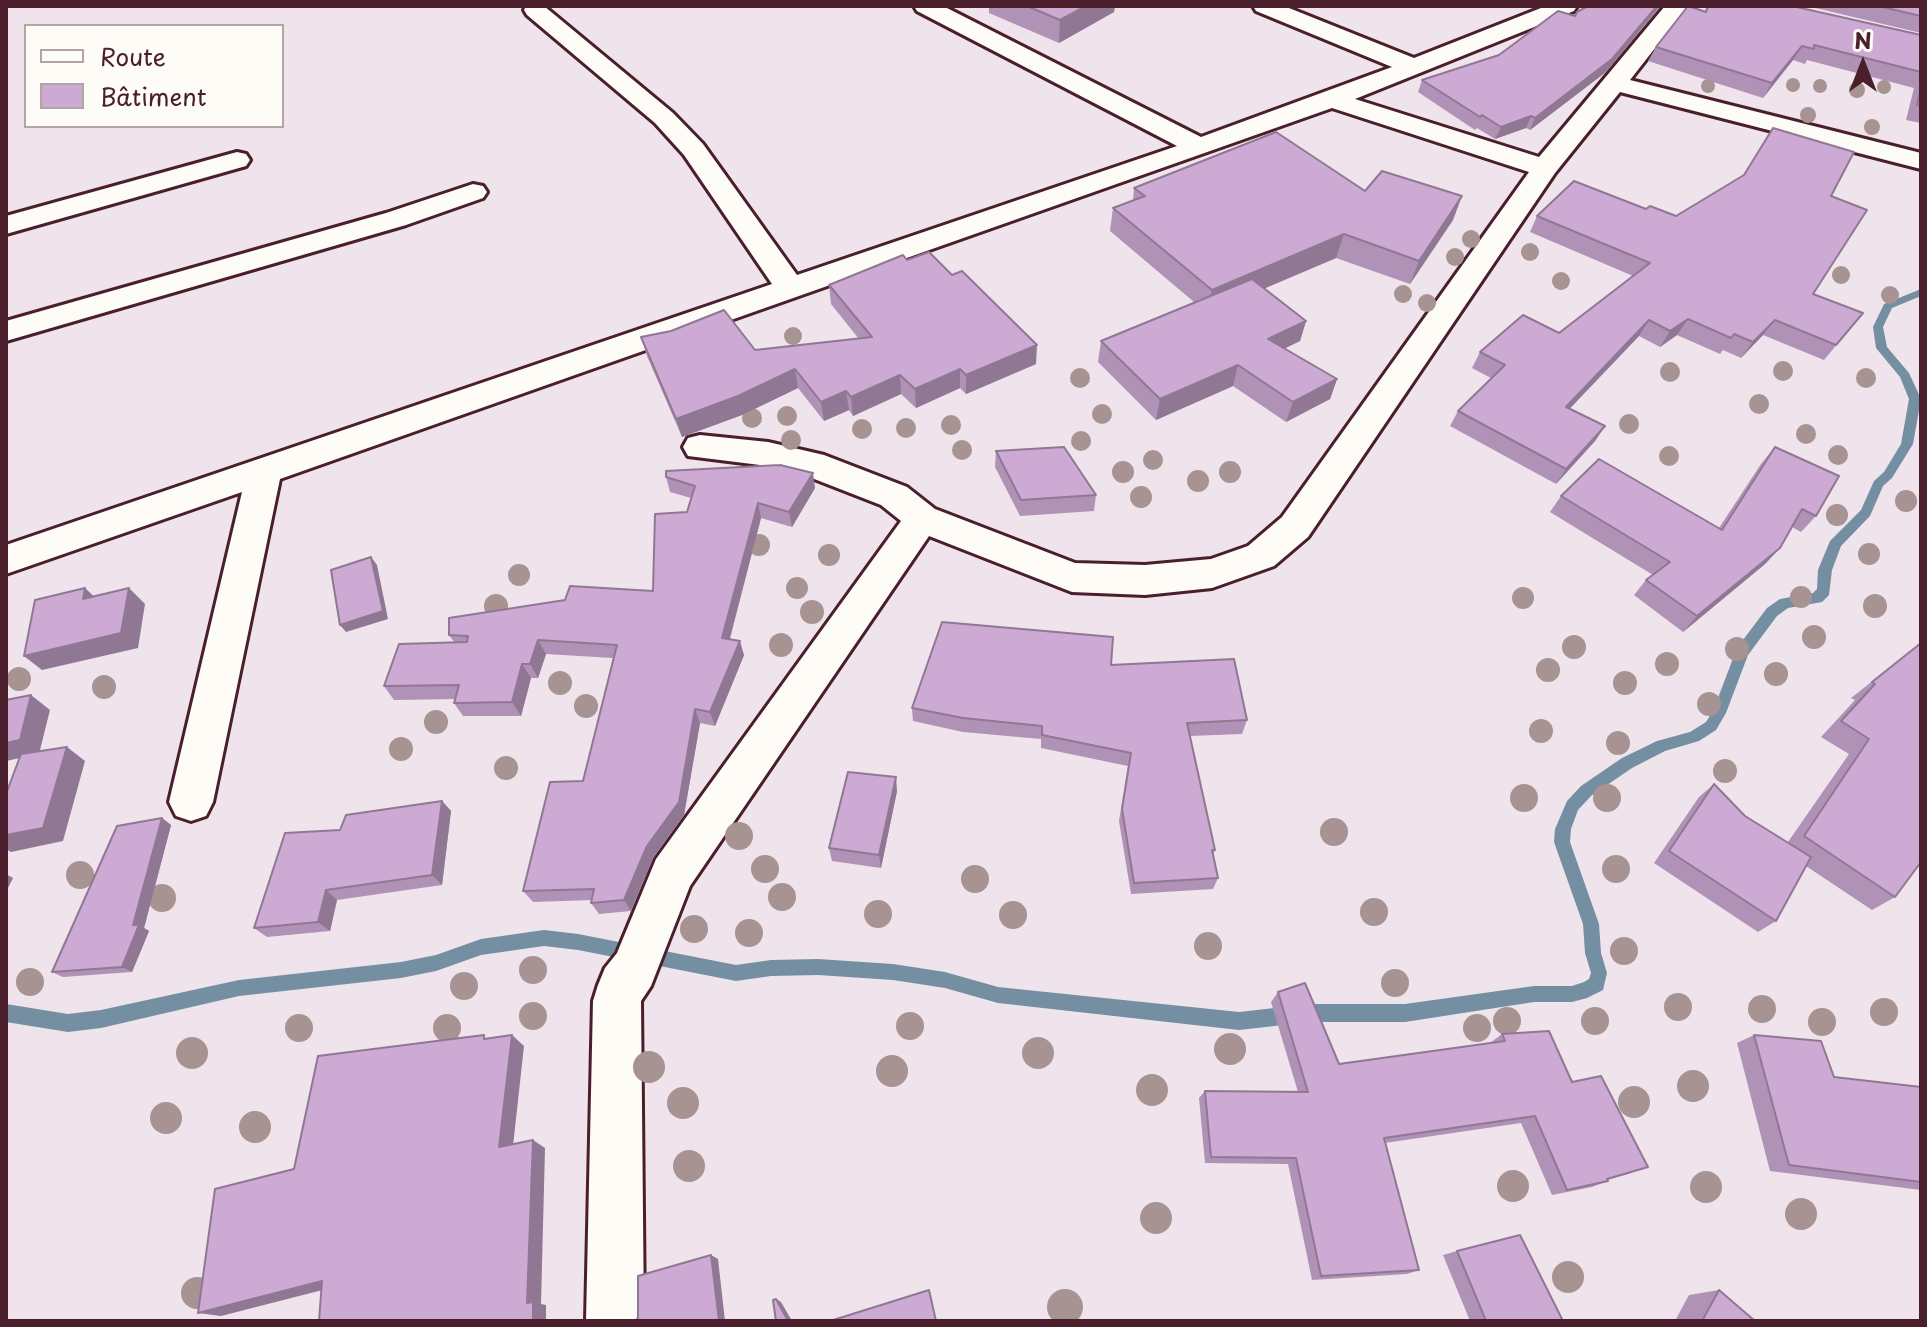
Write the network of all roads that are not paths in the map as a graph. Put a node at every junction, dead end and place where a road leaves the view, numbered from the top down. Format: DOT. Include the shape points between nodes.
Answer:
graph roads {
  1 [pos="925,6"];
  2 [pos="1264,6"];
  3 [pos="1566,6"];
  4 [pos="1677,6"];
  5 [pos="535,10"];
  6 [pos="1411,66"];
  7 [pos="1616,84"];
  8 [pos="1331,100"];
  9 [pos="1199,147"];
  10 [pos="237,160"];
  11 [pos="1921,161"];
  12 [pos="1545,168"];
  13 [pos="473,192"];
  14 [pos="6,225"];
  15 [pos="791,289"];
  16 [pos="6,331"];
  17 [pos="700,447"];
  18 [pos="264,471"];
  19 [pos="922,518"];
  20 [pos="6,560"];
  21 [pos="191,802"];
  22 [pos="615,1321"];
  1 -- 9 [label="street"];
  2 -- 6 [label="street"];
  3 -- 6 [label="street"];
  4 -- 7 [label="street"];
  5 -- 15 [label="street" via="664,118 694,150"];
  6 -- 8 [label="street"];
  7 -- 11 [label="street"];
  7 -- 12 [label="street"];
  8 -- 9 [label="street"];
  8 -- 12 [label="street"];
  9 -- 15 [label="street"];
  10 -- 14 [label="street"];
  12 -- 19 [label="street" via="1295,527 1261,556 1212,573 1145,580 1072,577"];
  13 -- 16 [label="street"];
  15 -- 18 [label="street"];
  17 -- 19 [label="street" via="812,464 894,496"];
  18 -- 20 [label="street"];
  18 -- 21 [label="street"];
  19 -- 22 [label="street" via="672,874 634,969 622,985 617,1001"];
}
